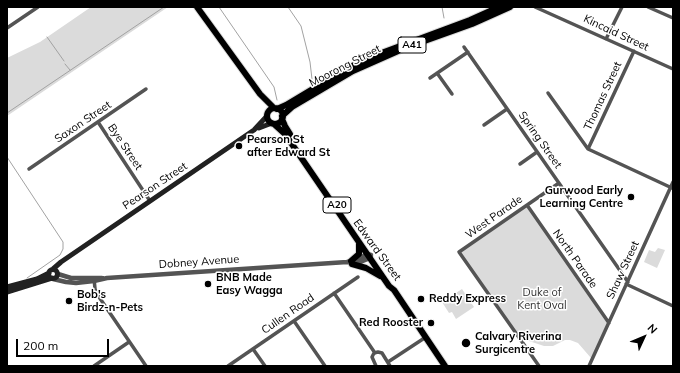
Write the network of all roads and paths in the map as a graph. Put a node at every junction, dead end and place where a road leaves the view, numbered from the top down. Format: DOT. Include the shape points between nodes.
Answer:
graph roads {
  1 [pos="38,7"];
  2 [pos="197,7"];
  3 [pos="500,7"];
  4 [pos="510,7"];
  5 [pos="535,7"];
  6 [pos="542,7"];
  7 [pos="622,7"];
  8 [pos="648,7"];
  9 [pos="33,8"];
  10 [pos="551,14"];
  11 [pos="673,18"];
  12 [pos="7,28"];
  13 [pos="606,38"];
  14 [pos="464,47"];
  15 [pos="468,52"];
  16 [pos="634,52"];
  17 [pos="673,69"];
  18 [pos="437,73"];
  19 [pos="430,78"];
  20 [pos="146,89"];
  21 [pos="548,93"];
  22 [pos="260,94"];
  23 [pos="452,94"];
  24 [pos="276,108"];
  25 [pos="507,109"];
  26 [pos="267,115"];
  27 [pos="282,117"];
  28 [pos="98,122"];
  29 [pos="273,124"];
  30 [pos="484,125"];
  31 [pos="254,130"];
  32 [pos="588,148"];
  33 [pos="537,152"];
  34 [pos="520,164"];
  35 [pos="30,168"];
  36 [pos="559,182"];
  37 [pos="673,182"];
  38 [pos="672,188"];
  39 [pos="150,201"];
  40 [pos="527,205"];
  41 [pos="358,241"];
  42 [pos="369,256"];
  43 [pos="67,258"];
  44 [pos="350,262"];
  45 [pos="58,274"];
  46 [pos="52,275"];
  47 [pos="358,277"];
  48 [pos="383,278"];
  49 [pos="94,279"];
  50 [pos="627,283"];
  51 [pos="7,287"];
  52 [pos="394,290"];
  53 [pos="7,292"];
  54 [pos="334,293"];
  55 [pos="673,306"];
  56 [pos="294,321"];
  57 [pos="609,323"];
  58 [pos="426,337"];
  59 [pos="130,342"];
  60 [pos="253,348"];
  61 [pos="375,353"];
  62 [pos="389,364"];
  63 [pos="94,366"];
  64 [pos="146,366"];
  65 [pos="228,366"];
  66 [pos="265,366"];
  67 [pos="325,366"];
  68 [pos="376,366"];
  69 [pos="445,366"];
  70 [pos="539,366"];
  71 [pos="589,366"];
  1 -- 9 [label="street"];
  2 -- 22 [label="highway, A20"];
  3 -- 24 [label="highway, Moorong Street / A41" via="376,55 350,67 286,106"];
  4 -- 27 [label="highway, Moorong Street / A41" via="353,71 298,103"];
  5 -- 10 [label="street, Kincaid Street"];
  6 -- 10 [label="street, Kincaid Street"];
  7 -- 13 [label="street"];
  8 -- 11 [label="street"];
  9 -- 12 [label="street"];
  10 -- 13 [label="street, Kincaid Street"];
  13 -- 16 [label="street, Kincaid Street"];
  14 -- 15 [label="street, Spring Street"];
  15 -- 18 [label="street"];
  15 -- 25 [label="street, Spring Street"];
  16 -- 17 [label="street, Kincaid Street"];
  16 -- 32 [label="street, Thomas Street"];
  18 -- 19 [label="street"];
  18 -- 23 [label="street"];
  20 -- 28 [label="street, Saxon Street"];
  21 -- 32 [label="street"];
  22 -- 24 [label="highway, A20"];
  22 -- 26 [label="highway, A20"];
  24 -- 26 [label="highway, A41" via="270,110"];
  24 -- 27 [label="highway, A20"];
  25 -- 30 [label="street"];
  25 -- 33 [label="street, Spring Street"];
  26 -- 29 [label="highway, A20"];
  26 -- 31 [label="main road, Pearson Street"];
  27 -- 29 [label="highway, A41" via="279,122"];
  27 -- 42 [label="highway, Edward Street / A20" via="287,130"];
  28 -- 35 [label="street, Saxon Street"];
  28 -- 39 [label="street, Bye Street"];
  29 -- 31 [label="main road, Pearson Street"];
  29 -- 41 [label="highway, Edward Street / A20" via="285,134"];
  31 -- 39 [label="main road, Pearson Street"];
  32 -- 38 [label="street"];
  33 -- 34 [label="street"];
  33 -- 36 [label="street, Spring Street"];
  36 -- 40 [label="street, West Parade"];
  36 -- 50 [label="street, Spring Street"];
  37 -- 38 [label="street, Shaw Street"];
  38 -- 50 [label="street, Shaw Street"];
  39 -- 43 [label="main road, Pearson Street"];
  40 -- 57 [label="street, North Parade"];
  40 -- 70 [label="street, West Parade" via="459,252"];
  41 -- 42 [label="highway, Edward Street / A20"];
  41 -- 44 [label="highway" via="359,254"];
  42 -- 44 [label="street, Dobney Avenue" via="358,263"];
  42 -- 48 [label="highway, Edward Street / A20"];
  42 -- 52 [label="highway, Edward Street / A20"];
  43 -- 45 [label="main road, Pearson Street"];
  43 -- 46 [label="main road, Pearson Street"];
  44 -- 48 [label="highway"];
  44 -- 49 [label="street, Dobney Avenue"];
  45 -- 46 [label="main road, Pearson Street" via="57,277"];
  45 -- 49 [label="street" via="71,278"];
  46 -- 49 [label="street, Dobney Avenue" via="71,282"];
  46 -- 51 [label="main road"];
  46 -- 53 [label="main road, Dobney Avenue"];
  47 -- 54 [label="street, Cullen Road"];
  48 -- 52 [label="highway, Edward Street / A20"];
  49 -- 59 [label="street" via="99,297"];
  50 -- 55 [label="street"];
  50 -- 57 [label="street, Shaw Street"];
  52 -- 58 [label="highway, Edward Street / A20"];
  54 -- 56 [label="street, Cullen Road"];
  54 -- 61 [label="street"];
  56 -- 60 [label="street, Cullen Road"];
  56 -- 67 [label="street"];
  57 -- 71 [label="street, Shaw Street"];
  58 -- 62 [label="street"];
  58 -- 69 [label="highway, Edward Street / A20"];
  59 -- 63 [label="street"];
  59 -- 64 [label="street"];
  60 -- 65 [label="street, Cullen Road"];
  60 -- 66 [label="street"];
  61 -- 62 [label="street" via="382,353"];
  61 -- 68 [label="street" via="372,359"];
}
